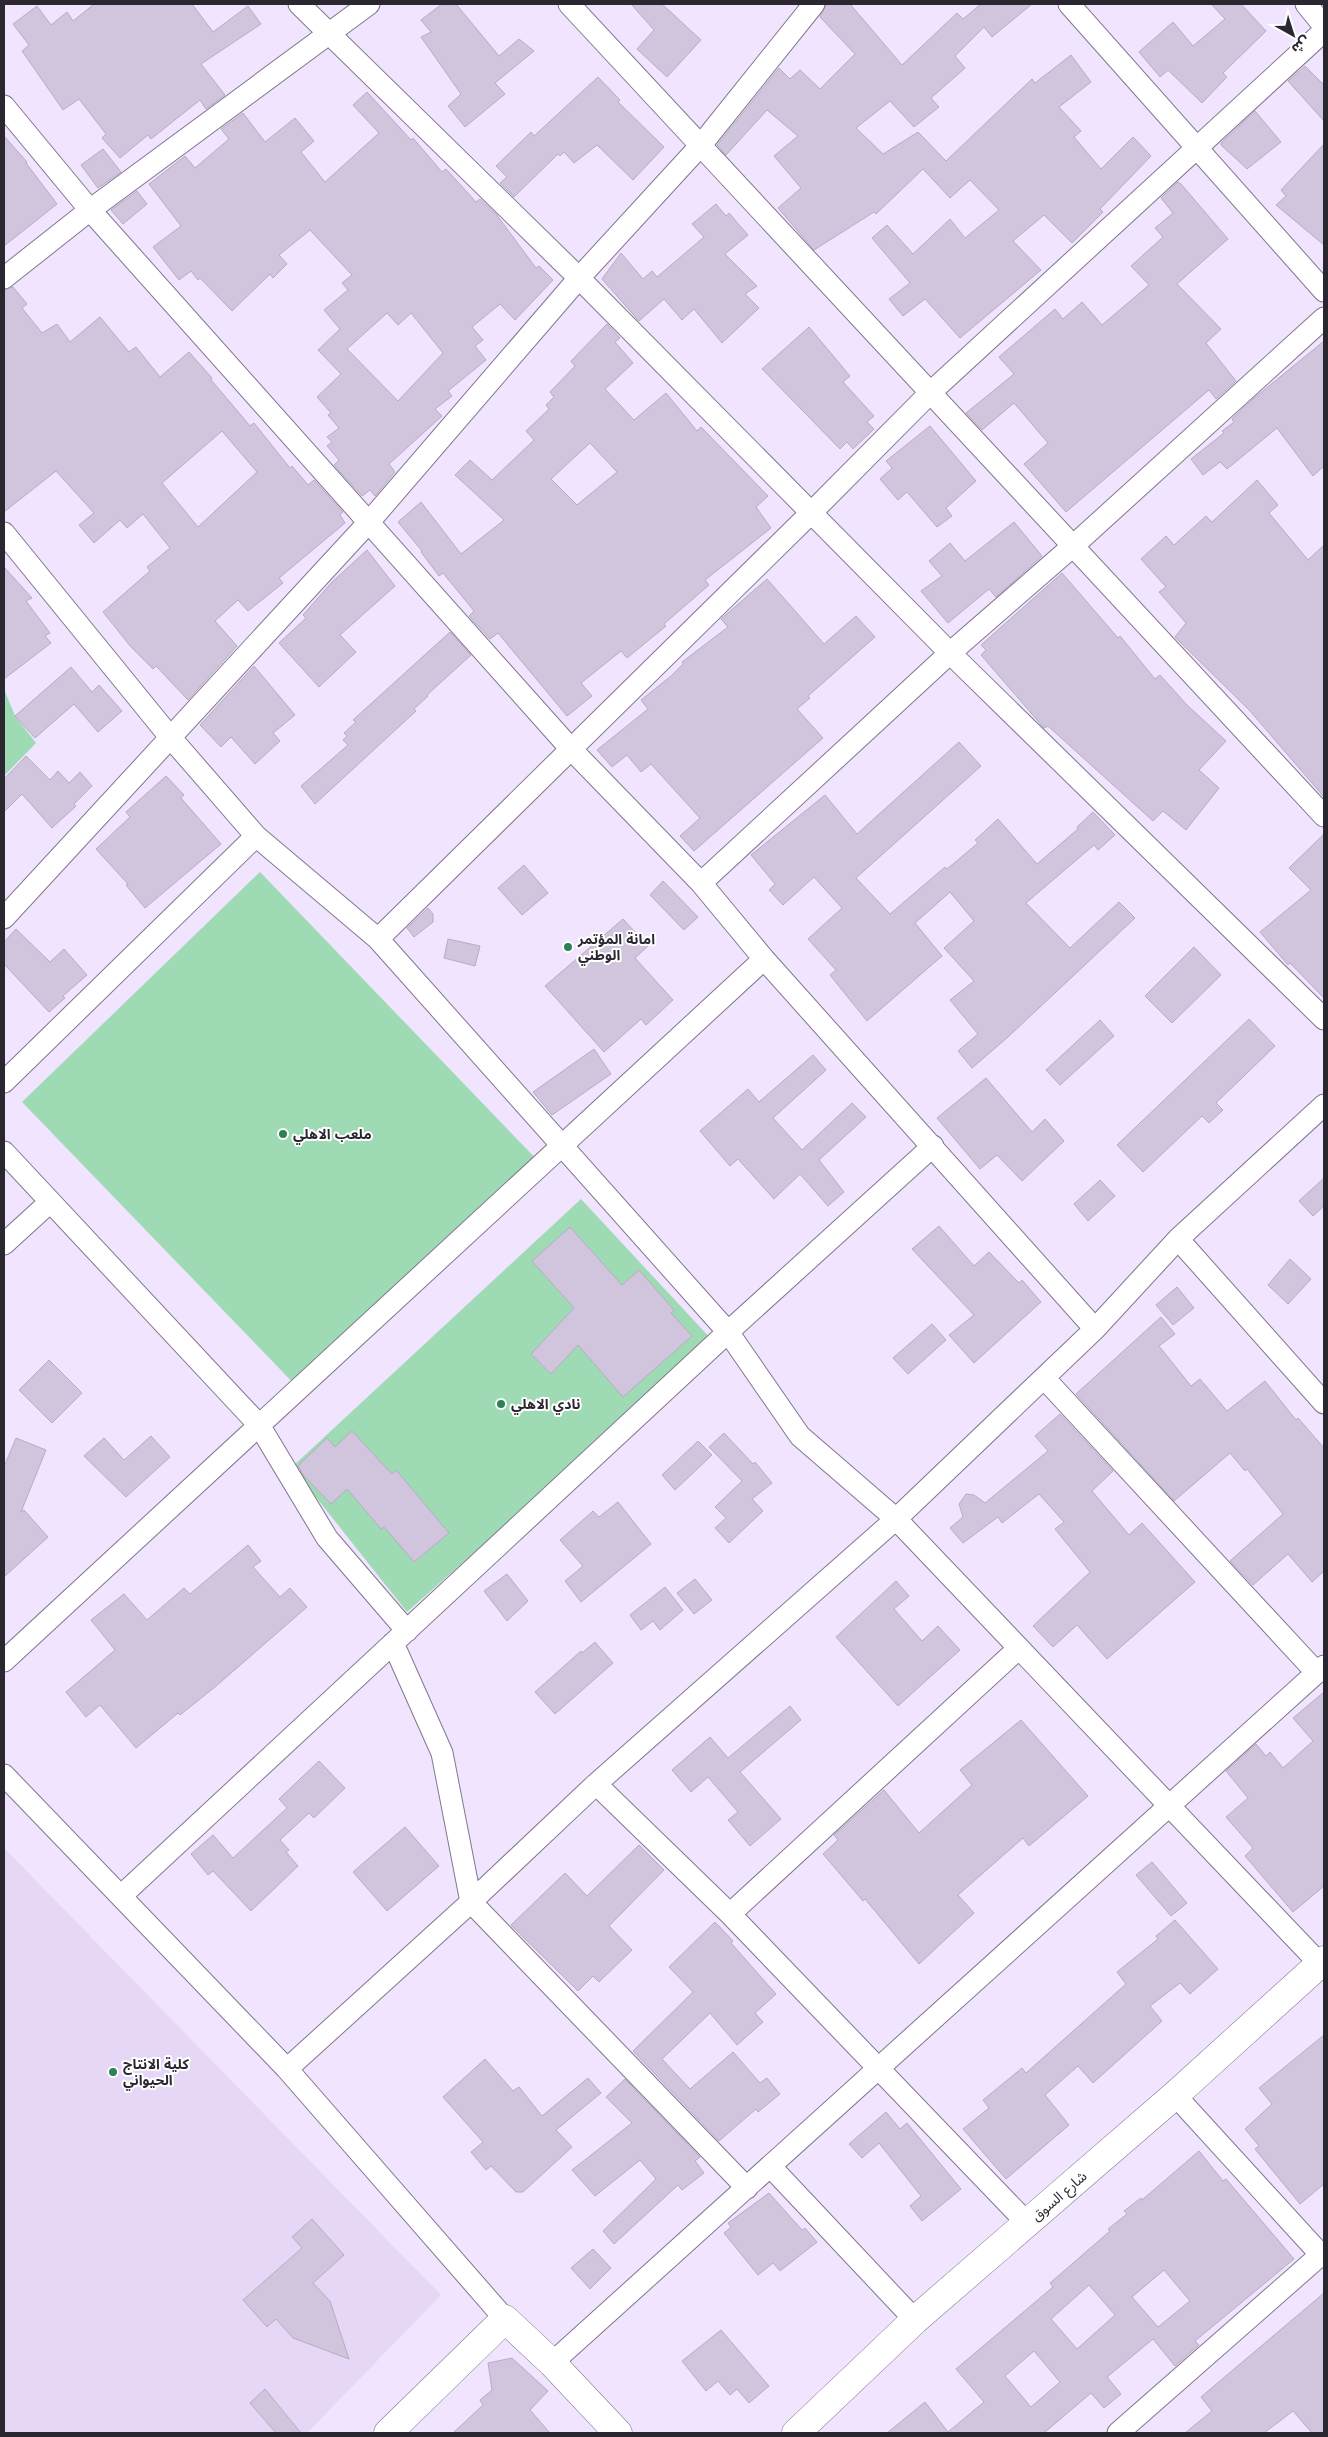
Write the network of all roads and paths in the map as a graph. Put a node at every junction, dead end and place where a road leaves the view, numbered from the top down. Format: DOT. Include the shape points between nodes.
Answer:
graph roads {
  1 [pos="299,4"];
  2 [pos="369,4"];
  3 [pos="569,4"];
  4 [pos="814,4"];
  5 [pos="1070,4"];
  6 [pos="1306,4"];
  7 [pos="1324,26"];
  8 [pos="1324,31"];
  9 [pos="328,33"];
  10 [pos="4,106"];
  11 [pos="701,146"];
  12 [pos="1198,148"];
  13 [pos="90,210"];
  14 [pos="4,278"];
  15 [pos="579,278"];
  16 [pos="1321,280"];
  17 [pos="1324,318"];
  18 [pos="930,392"];
  19 [pos="812,512"];
  20 [pos="369,522"];
  21 [pos="4,533"];
  22 [pos="1073,546"];
  23 [pos="950,653"];
  24 [pos="170,736"];
  25 [pos="570,748"];
  26 [pos="1324,816"];
  27 [pos="256,836"];
  28 [pos="701,883"];
  29 [pos="4,918"];
  30 [pos="378,939"];
  31 [pos="764,959"];
  32 [pos="1324,1019"];
  33 [pos="4,1082"];
  34 [pos="1324,1105"];
  35 [pos="562,1145"];
  36 [pos="933,1146"];
  37 [pos="4,1152"];
  38 [pos="50,1202"];
  39 [pos="1178,1239"];
  40 [pos="4,1244"];
  41 [pos="1095,1329"];
  42 [pos="728,1332"];
  43 [pos="1044,1378"];
  44 [pos="1324,1403"];
  45 [pos="259,1426"];
  46 [pos="896,1519"];
  47 [pos="400,1637"];
  48 [pos="1019,1648"];
  49 [pos="4,1661"];
  50 [pos="1321,1670"];
  51 [pos="4,1775"];
  52 [pos="596,1784"];
  53 [pos="1171,1805"];
  54 [pos="121,1896"];
  55 [pos="471,1902"];
  56 [pos="730,1914"];
  57 [pos="1322,1962"];
  58 [pos="287,2069"];
  59 [pos="878,2070"];
  60 [pos="1175,2095"];
  61 [pos="771,2167"];
  62 [pos="748,2188"];
  63 [pos="1028,2224"];
  64 [pos="1323,2254"];
  65 [pos="505,2318"];
  66 [pos="915,2320"];
  67 [pos="552,2363"];
  68 [pos="388,2433"];
  69 [pos="618,2433"];
  70 [pos="796,2433"];
  71 [pos="1118,2433"];
  1 -- 9 [label="street"];
  2 -- 9 [label="street"];
  3 -- 11 [label="street"];
  4 -- 11 [label="street"];
  5 -- 12 [label="street"];
  6 -- 7 [label="street"];
  8 -- 12 [label="street"];
  9 -- 13 [label="street"];
  9 -- 15 [label="street"];
  10 -- 13 [label="street"];
  11 -- 15 [label="street"];
  11 -- 18 [label="street"];
  12 -- 16 [label="street"];
  12 -- 18 [label="street"];
  13 -- 14 [label="street"];
  13 -- 20 [label="street"];
  15 -- 19 [label="street"];
  15 -- 20 [label="street"];
  17 -- 22 [label="street"];
  18 -- 19 [label="street"];
  18 -- 22 [label="street"];
  19 -- 23 [label="street"];
  19 -- 25 [label="street"];
  20 -- 24 [label="street"];
  20 -- 25 [label="street"];
  21 -- 24 [label="street"];
  22 -- 23 [label="street"];
  22 -- 26 [label="street"];
  23 -- 28 [label="street"];
  23 -- 32 [label="street"];
  24 -- 27 [label="street"];
  24 -- 29 [label="street"];
  25 -- 28 [label="street"];
  25 -- 30 [label="street"];
  27 -- 30 [label="street"];
  27 -- 33 [label="street"];
  28 -- 31 [label="street"];
  30 -- 35 [label="street"];
  31 -- 35 [label="street"];
  31 -- 36 [label="street"];
  34 -- 39 [label="street"];
  35 -- 42 [label="street"];
  35 -- 45 [label="street"];
  36 -- 41 [label="street"];
  36 -- 42 [label="street"];
  37 -- 38 [label="street"];
  38 -- 40 [label="street"];
  38 -- 45 [label="street"];
  39 -- 41 [label="street"];
  39 -- 44 [label="street"];
  41 -- 43 [label="street"];
  42 -- 46 [label="street" via="800,1436"];
  42 -- 47 [label="street"];
  43 -- 46 [label="street"];
  43 -- 50 [label="street"];
  45 -- 47 [label="street" via="328,1538"];
  45 -- 49 [label="street"];
  46 -- 48 [label="street"];
  46 -- 52 [label="street"];
  47 -- 54 [label="street"];
  47 -- 55 [label="street" via="442,1753"];
  48 -- 53 [label="street"];
  48 -- 56 [label="street"];
  50 -- 53 [label="street"];
  51 -- 54 [label="street"];
  52 -- 55 [label="street"];
  52 -- 56 [label="street"];
  53 -- 57 [label="street"];
  53 -- 59 [label="street"];
  54 -- 58 [label="street"];
  55 -- 58 [label="street"];
  55 -- 62 [label="street"];
  56 -- 59 [label="street"];
  57 -- 60 [label="street, شارع السوق"];
  58 -- 65 [label="street"];
  59 -- 61 [label="street"];
  59 -- 63 [label="street"];
  60 -- 63 [label="street, شارع السوق"];
  60 -- 64 [label="street"];
  61 -- 62 [label="street"];
  61 -- 66 [label="street"];
  62 -- 67 [label="street"];
  63 -- 66 [label="street, شارع السوق"];
  64 -- 71 [label="street"];
  65 -- 67 [label="street"];
  65 -- 68 [label="street"];
  66 -- 70 [label="street, شارع السوق"];
  67 -- 69 [label="street"];
}
